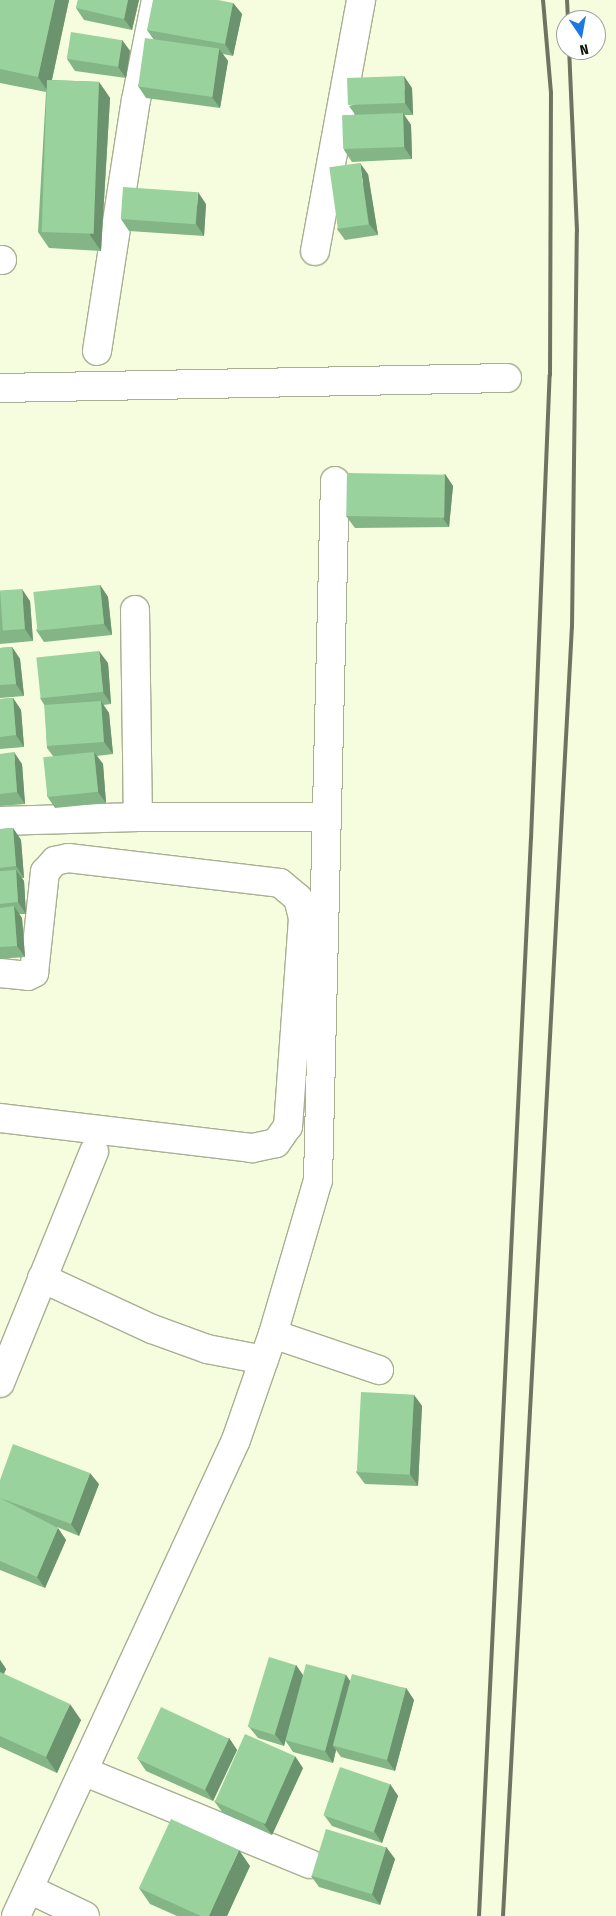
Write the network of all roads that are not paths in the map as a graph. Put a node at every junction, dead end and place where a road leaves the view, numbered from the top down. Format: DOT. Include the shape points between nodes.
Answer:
graph roads {
  1 [pos="156,0"];
  2 [pos="362,0"];
  3 [pos="315,252"];
  4 [pos="97,351"];
  5 [pos="507,378"];
  6 [pos="0,388"];
  7 [pos="334,481"];
  8 [pos="135,610"];
  9 [pos="138,817"];
  10 [pos="327,817"];
  11 [pos="0,821"];
  12 [pos="0,973"];
  13 [pos="0,1118"];
  14 [pos="94,1151"];
  15 [pos="42,1278"];
  16 [pos="273,1334"];
  17 [pos="264,1360"];
  18 [pos="379,1370"];
  19 [pos="0,1383"];
  20 [pos="83,1771"];
  21 [pos="310,1864"];
  22 [pos="28,1889"];
  23 [pos="16,1916"];
  24 [pos="85,1916"];
  1 -- 4 [label="street" via="136,100"];
  2 -- 3 [label="street"];
  5 -- 6 [label="street"];
  7 -- 10 [label="street"];
  8 -- 9 [label="street"];
  9 -- 10 [label="street"];
  9 -- 11 [label="street"];
  10 -- 16 [label="street" via="318,1180"];
  12 -- 13 [label="street" via="28,976 34,973 45,872 55,861 68,858 280,884 298,898 304,918 288,1126 276,1143 252,1148"];
  14 -- 15 [label="street"];
  15 -- 17 [label="street" via="152,1329 207,1349"];
  15 -- 19 [label="street"];
  16 -- 17 [label="street"];
  16 -- 18 [label="street"];
  17 -- 20 [label="street" via="236,1440"];
  20 -- 21 [label="street"];
  20 -- 22 [label="street"];
  22 -- 23 [label="street"];
  22 -- 24 [label="street"];
}
